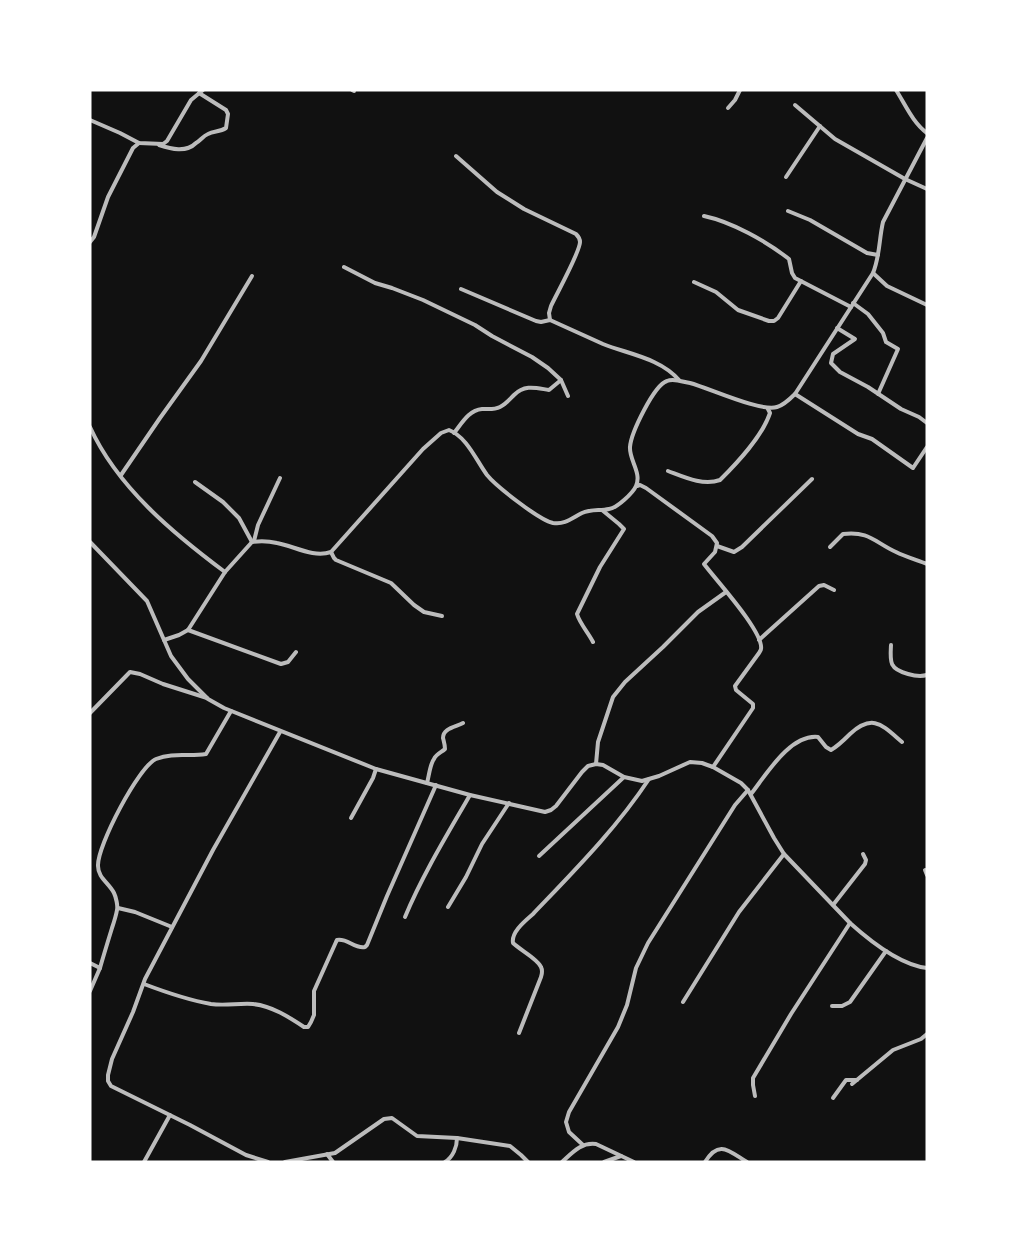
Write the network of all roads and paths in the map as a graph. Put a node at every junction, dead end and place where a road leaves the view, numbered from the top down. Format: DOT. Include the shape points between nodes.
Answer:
graph roads {
  1 [pos="740,90"];
  2 [pos="896,90"];
  3 [pos="201,92"];
  4 [pos="795,105"];
  5 [pos="728,108"];
  6 [pos="90,120"];
  7 [pos="820,126"];
  8 [pos="927,133"];
  9 [pos="927,138"];
  10 [pos="139,143"];
  11 [pos="156,145"];
  12 [pos="456,156"];
  13 [pos="786,177"];
  14 [pos="905,178"];
  15 [pos="927,189"];
  16 [pos="788,211"];
  17 [pos="704,216"];
  18 [pos="90,242"];
  19 [pos="878,255"];
  20 [pos="344,267"];
  21 [pos="873,273"];
  22 [pos="252,276"];
  23 [pos="801,281"];
  24 [pos="694,282"];
  25 [pos="461,289"];
  26 [pos="852,305"];
  27 [pos="927,305"];
  28 [pos="550,320"];
  29 [pos="837,328"];
  30 [pos="561,380"];
  31 [pos="680,381"];
  32 [pos="795,394"];
  33 [pos="878,394"];
  34 [pos="568,396"];
  35 [pos="768,409"];
  36 [pos="927,423"];
  37 [pos="90,427"];
  38 [pos="454,432"];
  39 [pos="927,447"];
  40 [pos="668,471"];
  41 [pos="121,475"];
  42 [pos="280,478"];
  43 [pos="812,479"];
  44 [pos="195,482"];
  45 [pos="636,487"];
  46 [pos="602,509"];
  47 [pos="253,541"];
  48 [pos="90,542"];
  49 [pos="717,546"];
  50 [pos="830,548"];
  51 [pos="331,552"];
  52 [pos="927,564"];
  53 [pos="225,573"];
  54 [pos="834,590"];
  55 [pos="726,592"];
  56 [pos="442,616"];
  57 [pos="188,630"];
  58 [pos="164,640"];
  59 [pos="759,640"];
  60 [pos="593,642"];
  61 [pos="891,645"];
  62 [pos="296,652"];
  63 [pos="927,675"];
  64 [pos="208,699"];
  65 [pos="231,711"];
  66 [pos="90,713"];
  67 [pos="463,723"];
  68 [pos="280,732"];
  69 [pos="902,742"];
  70 [pos="596,764"];
  71 [pos="713,767"];
  72 [pos="376,770"];
  73 [pos="624,777"];
  74 [pos="649,779"];
  75 [pos="427,783"];
  76 [pos="436,785"];
  77 [pos="750,792"];
  78 [pos="470,795"];
  79 [pos="509,803"];
  80 [pos="351,818"];
  81 [pos="784,854"];
  82 [pos="863,854"];
  83 [pos="539,856"];
  84 [pos="833,905"];
  85 [pos="448,907"];
  86 [pos="118,908"];
  87 [pos="405,917"];
  88 [pos="850,923"];
  89 [pos="172,927"];
  90 [pos="886,951"];
  91 [pos="90,963"];
  92 [pos="99,968"];
  93 [pos="927,968"];
  94 [pos="144,984"];
  95 [pos="90,991"];
  96 [pos="683,1002"];
  97 [pos="832,1006"];
  98 [pos="519,1033"];
  99 [pos="927,1034"];
  100 [pos="858,1080"];
  101 [pos="852,1084"];
  102 [pos="755,1096"];
  103 [pos="833,1098"];
  104 [pos="170,1115"];
  105 [pos="457,1138"];
  106 [pos="583,1145"];
  107 [pos="327,1154"];
  108 [pos="621,1156"];
  109 [pos="144,1162"];
  110 [pos="266,1162"];
  111 [pos="285,1162"];
  112 [pos="333,1162"];
  113 [pos="445,1162"];
  114 [pos="528,1162"];
  115 [pos="562,1162"];
  116 [pos="604,1162"];
  117 [pos="634,1162"];
  118 [pos="705,1162"];
  119 [pos="747,1162"];
  1 -- 5 [label="street"];
  2 -- 8 [label="street"];
  3 -- 11 [label="street" via="191,100 167,141"];
  3 -- 11 [label="street" via="226,111 226,128 204,136 190,148"];
  4 -- 7 [label="street"];
  6 -- 10 [label="street"];
  7 -- 13 [label="street"];
  7 -- 14 [label="street" via="835,139"];
  9 -- 14 [label="street"];
  10 -- 11 [label="street"];
  10 -- 18 [label="street" via="108,197"];
  12 -- 28 [label="street" via="497,192 579,238 576,254 551,306"];
  14 -- 15 [label="street"];
  14 -- 19 [label="street" via="883,222"];
  16 -- 19 [label="street" via="810,219 867,254"];
  17 -- 23 [label="street" via="734,226 780,252 789,259 792,273"];
  19 -- 21 [label="street"];
  20 -- 30 [label="street" via="475,325 532,357"];
  21 -- 26 [label="street"];
  21 -- 27 [label="street" via="887,286"];
  22 -- 41 [label="street" via="201,361"];
  23 -- 24 [label="street" via="774,321 738,309"];
  23 -- 26 [label="street"];
  25 -- 28 [label="street" via="536,321"];
  26 -- 29 [label="street"];
  26 -- 33 [label="street" via="867,314 886,342 898,349"];
  28 -- 31 [label="street" via="663,367"];
  29 -- 32 [label="street"];
  29 -- 33 [label="street" via="855,339 833,354 831,363"];
  30 -- 34 [label="street"];
  30 -- 38 [label="street" via="549,390 520,390 500,408 470,413"];
  31 -- 35 [label="street"];
  31 -- 45 [label="street" via="668,380 658,387 633,436 630,447 638,477"];
  32 -- 35 [label="street" via="778,407"];
  32 -- 39 [label="street" via="913,468"];
  33 -- 36 [label="street"];
  35 -- 40 [label="street" via="769,417 751,445 720,480 690,479"];
  37 -- 41 [label="street"];
  38 -- 46 [label="street" via="498,487 540,517 552,523 568,522"];
  38 -- 51 [label="street" via="441,432 432,439"];
  41 -- 53 [label="street" via="137,497"];
  42 -- 47 [label="street"];
  43 -- 49 [label="street" via="742,547 734,552"];
  44 -- 47 [label="street" via="239,519"];
  45 -- 46 [label="street" via="618,505"];
  45 -- 49 [label="street" via="642,485 656,495 712,536"];
  46 -- 60 [label="street" via="624,529 577,614"];
  47 -- 51 [label="street" via="263,540 316,554"];
  47 -- 53 [label="street"];
  48 -- 58 [label="street" via="147,601"];
  49 -- 55 [label="street" via="705,564"];
  50 -- 52 [label="street" via="843,534 860,534"];
  51 -- 56 [label="street" via="336,560 391,584 424,612"];
  53 -- 57 [label="street"];
  54 -- 59 [label="street" via="819,586"];
  55 -- 59 [label="street"];
  55 -- 70 [label="street" via="698,612 613,697 598,742"];
  57 -- 58 [label="street"];
  57 -- 62 [label="street" via="281,664"];
  58 -- 64 [label="street" via="188,679"];
  59 -- 71 [label="street" via="761,649 735,686 753,708"];
  61 -- 63 [label="street" via="890,660 895,669"];
  64 -- 65 [label="street"];
  64 -- 66 [label="street" via="130,672"];
  65 -- 68 [label="street"];
  65 -- 86 [label="street" via="206,754 176,754 150,762 111,825 99,855 98,873 113,891"];
  67 -- 75 [label="street" via="445,732 445,749 432,762"];
  68 -- 72 [label="street"];
  68 -- 89 [label="street"];
  69 -- 77 [label="street" via="881,725 869,723 859,726 831,750 818,737 809,737 781,755"];
  70 -- 73 [label="street"];
  70 -- 79 [label="street" via="582,772 551,810"];
  71 -- 74 [label="street" via="685,763"];
  71 -- 77 [label="street"];
  72 -- 75 [label="street"];
  72 -- 80 [label="street"];
  73 -- 74 [label="street"];
  73 -- 83 [label="street"];
  74 -- 98 [label="street" via="599,844 513,936 513,944 540,964 542,971"];
  75 -- 76 [label="street"];
  76 -- 78 [label="street"];
  76 -- 94 [label="street" via="367,945 359,948 342,939 336,942 314,991 314,1015 308,1027 254,1004 213,1004"];
  77 -- 81 [label="street"];
  77 -- 106 [label="street" via="735,805 642,954 618,1027 566,1119 569,1132"];
  78 -- 79 [label="street"];
  78 -- 87 [label="street"];
  79 -- 85 [label="street"];
  81 -- 84 [label="street"];
  81 -- 96 [label="street" via="739,912"];
  82 -- 84 [label="street" via="865,864"];
  84 -- 88 [label="street"];
  86 -- 89 [label="street"];
  86 -- 92 [label="street"];
  88 -- 90 [label="street"];
  88 -- 102 [label="street" via="753,1078"];
  89 -- 94 [label="street"];
  90 -- 93 [label="street"];
  90 -- 97 [label="street" via="850,1002"];
  91 -- 92 [label="street"];
  92 -- 95 [label="street"];
  94 -- 104 [label="street" via="112,1059 108,1081"];
  99 -- 100 [label="street" via="893,1050"];
  100 -- 101 [label="street"];
  100 -- 103 [label="street" via="846,1080"];
  104 -- 109 [label="street"];
  104 -- 110 [label="street"];
  105 -- 107 [label="street" via="417,1136 388,1118 335,1153"];
  105 -- 113 [label="street"];
  105 -- 114 [label="street" via="510,1146"];
  106 -- 108 [label="street" via="596,1144"];
  106 -- 115 [label="street"];
  107 -- 111 [label="street"];
  107 -- 112 [label="street"];
  108 -- 116 [label="street"];
  108 -- 117 [label="street"];
  118 -- 119 [label="street" via="721,1148"];
}
